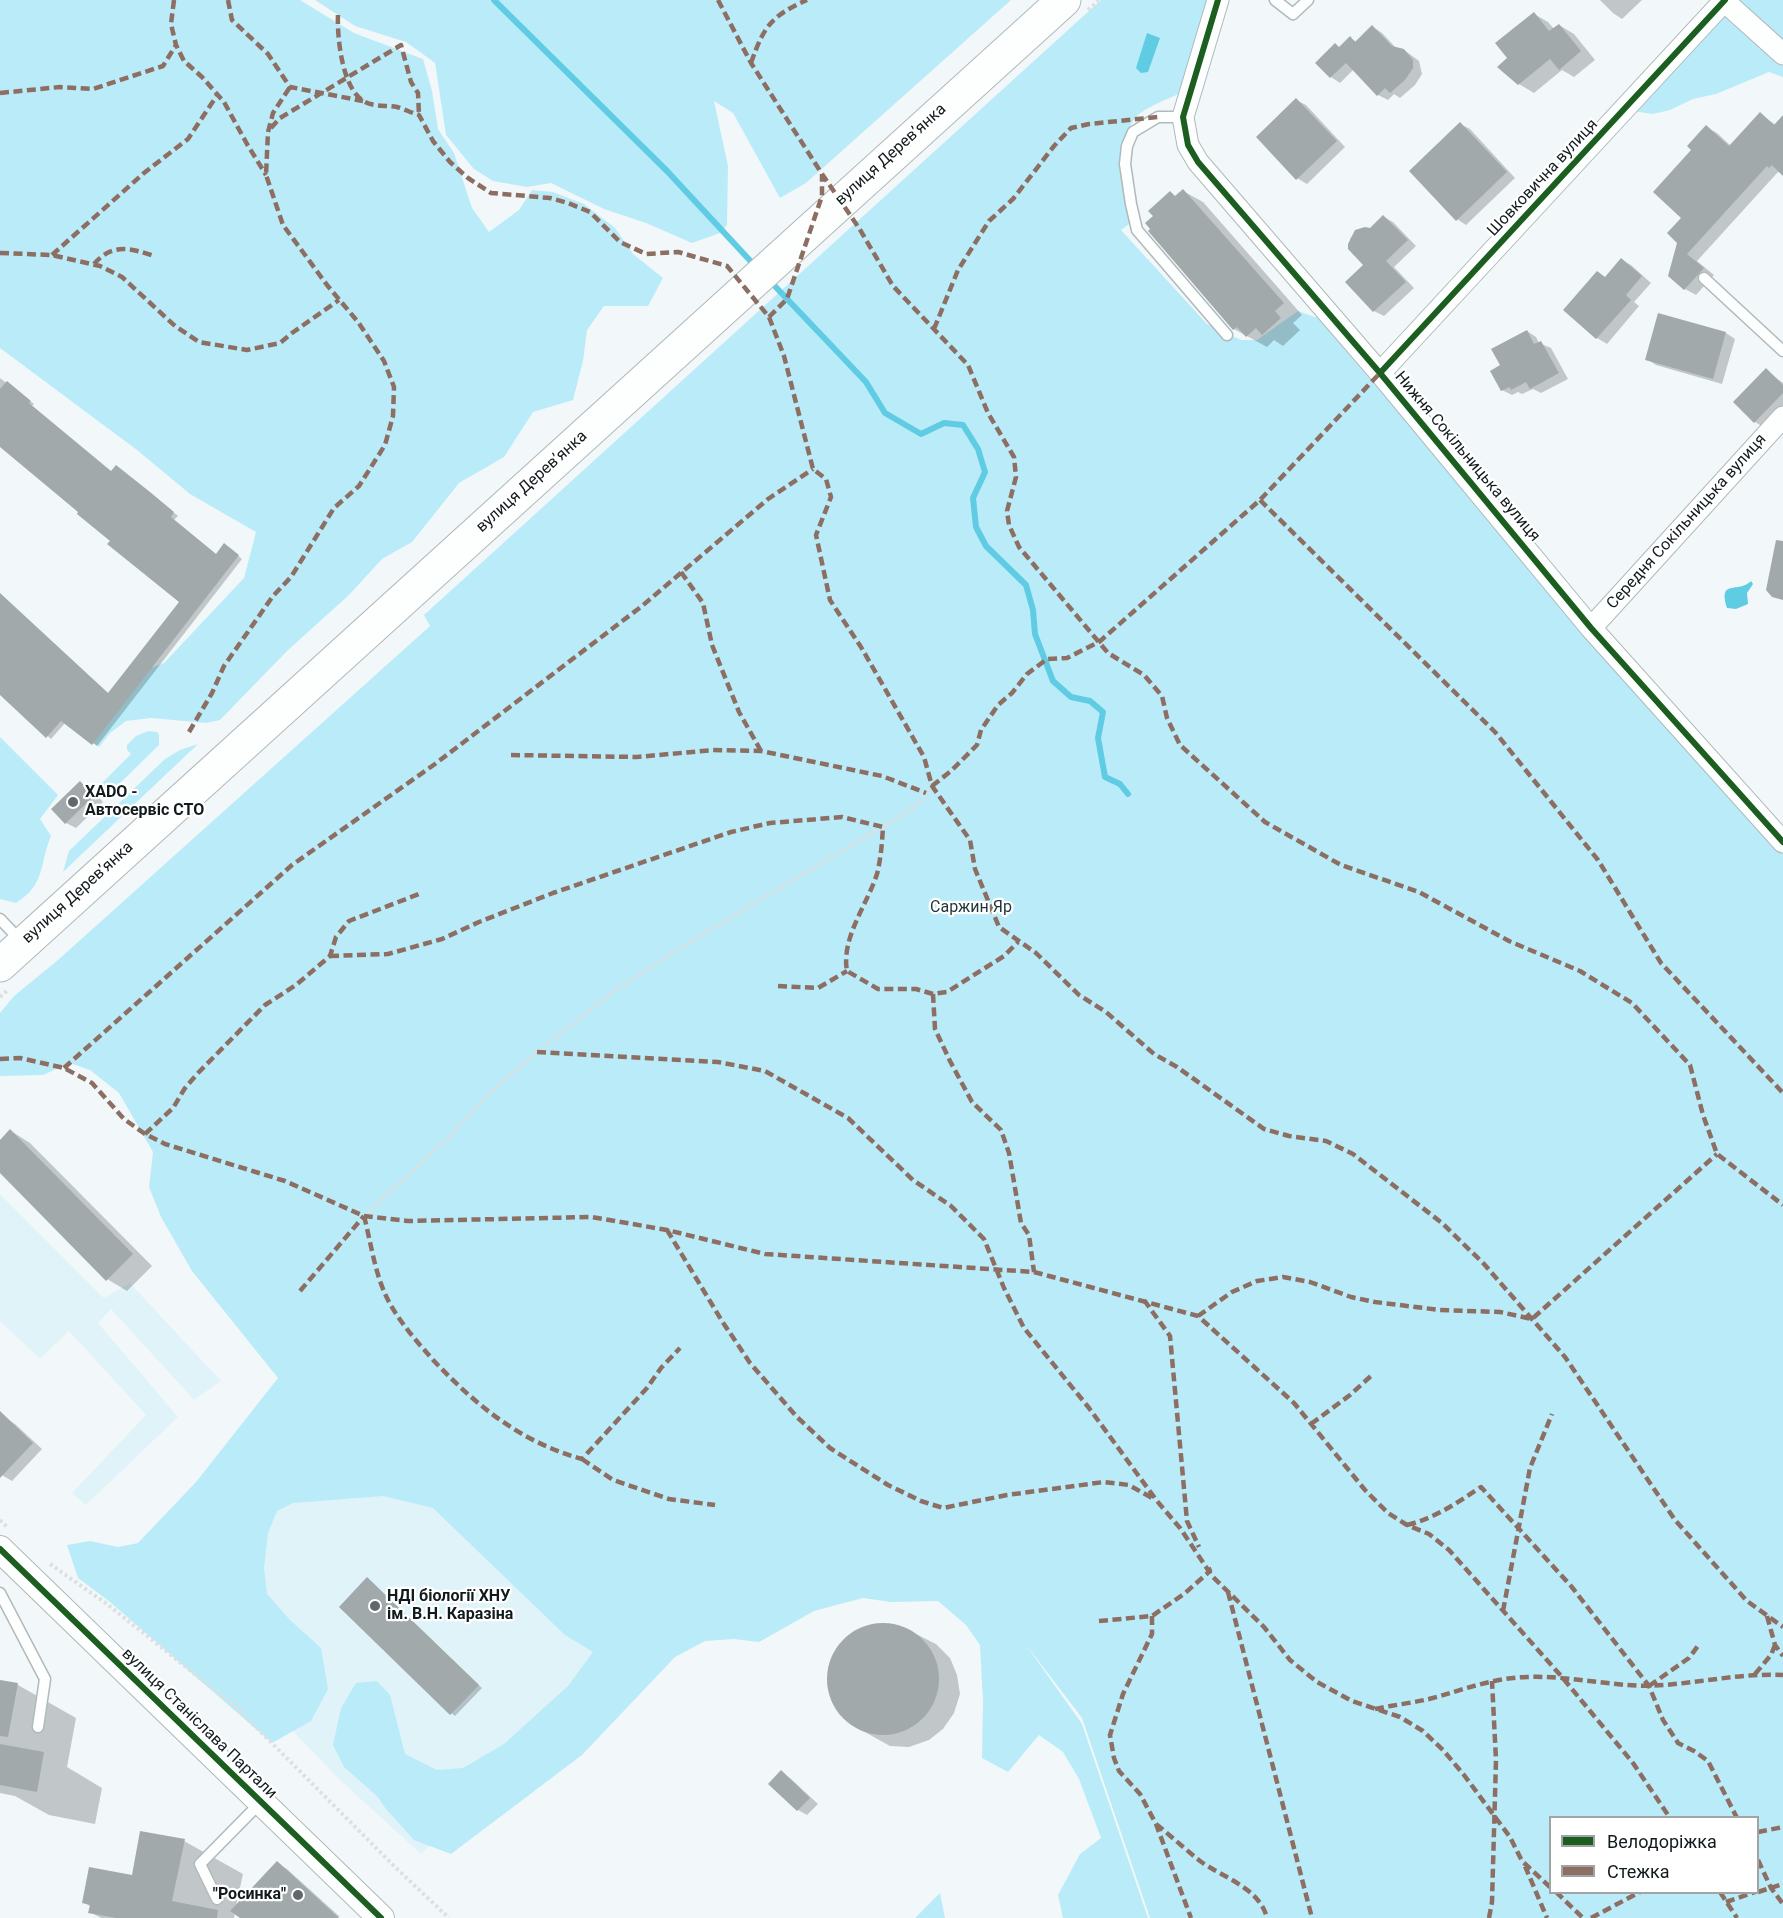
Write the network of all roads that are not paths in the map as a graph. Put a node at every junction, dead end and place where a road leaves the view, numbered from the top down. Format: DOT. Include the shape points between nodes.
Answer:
graph roads {
  1 [pos="1064,0"];
  2 [pos="1218,0"];
  3 [pos="1275,0"];
  4 [pos="1308,0"];
  5 [pos="1725,0"];
  6 [pos="1783,54"];
  7 [pos="1183,117"];
  8 [pos="1704,278"];
  9 [pos="1227,335"];
  10 [pos="1783,351"];
  11 [pos="1380,373"];
  12 [pos="1783,417"];
  13 [pos="1592,628"];
  14 [pos="1783,842"];
  15 [pos="0,919"];
  16 [pos="11,954"];
  17 [pos="7,1554"];
  18 [pos="0,1593"];
  19 [pos="38,1727"];
  20 [pos="261,1803"];
  21 [pos="217,1899"];
  22 [pos="381,1918"];
  1 -- 16 [label="main road, вулиця Дерев’янка"];
  2 -- 7 [label="street, Нижня Сокільницька вулиця"];
  3 -- 4 [label="lane" via="1293,14"];
  5 -- 6 [label="street"];
  5 -- 11 [label="street, Шовковична вулиця"];
  7 -- 9 [label="lane" via="1158,117 1133,132 1125,164 1131,204 1137,230"];
  7 -- 11 [label="street, Нижня Сокільницька вулиця" via="1188,145 1198,162"];
  8 -- 10 [label="lane"];
  11 -- 13 [label="street, Нижня Сокільницька вулиця"];
  12 -- 13 [label="street, Середня Сокільницька вулиця"];
  13 -- 14 [label="street, Нижня Сокільницька вулиця"];
  15 -- 16 [label="lane"];
  17 -- 20 [label="street, вулиця Станіслава Партали"];
  18 -- 19 [label="lane" via="45,1679"];
  20 -- 21 [label="lane" via="200,1864"];
  20 -- 22 [label="street, вулиця Станіслава Партали"];
}
